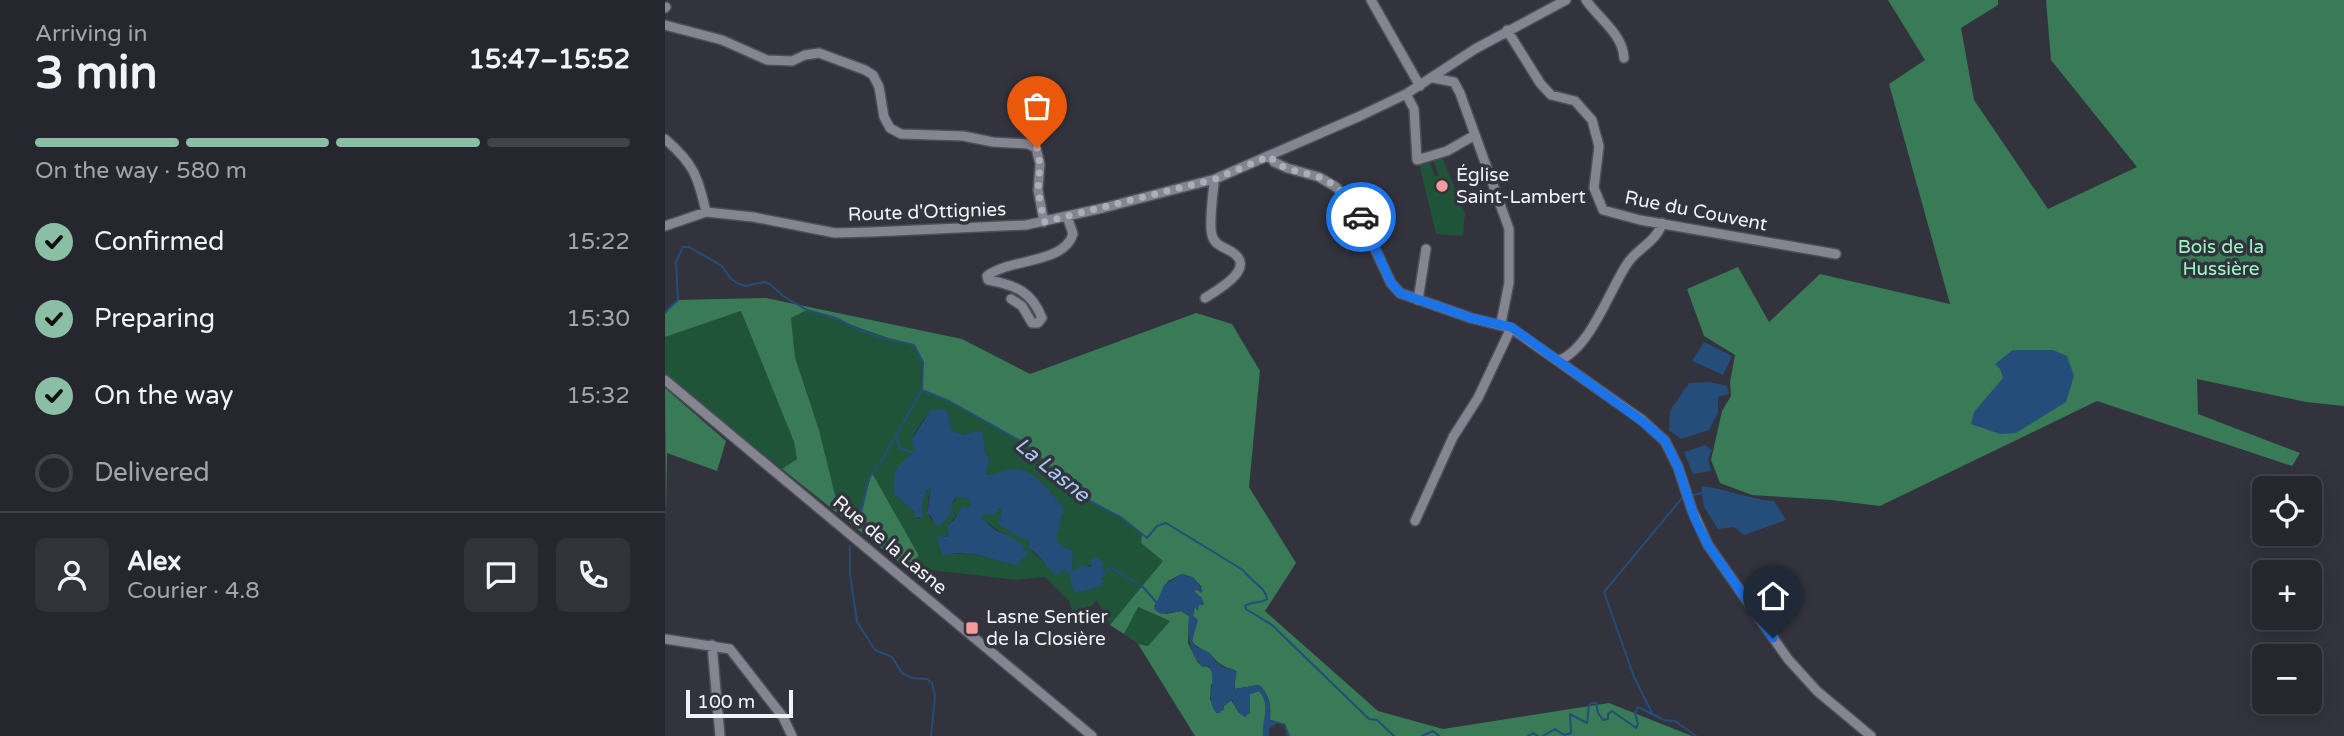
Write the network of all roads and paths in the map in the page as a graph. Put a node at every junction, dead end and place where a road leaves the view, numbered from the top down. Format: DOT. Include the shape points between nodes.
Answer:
graph roads {
  1 [pos="1371,0"];
  2 [pos="1566,0"];
  3 [pos="1586,0"];
  4 [pos="665,26"];
  5 [pos="1507,30"];
  6 [pos="1625,58"];
  7 [pos="1448,68"];
  8 [pos="1433,78"];
  9 [pos="1454,82"];
  10 [pos="1420,86"];
  11 [pos="1406,94"];
  12 [pos="1475,135"];
  13 [pos="665,139"];
  14 [pos="1270,156"];
  15 [pos="1215,179"];
  16 [pos="706,212"];
  17 [pos="1067,216"];
  18 [pos="1044,222"];
  19 [pos="1662,223"];
  20 [pos="665,226"];
  21 [pos="1426,248"];
  22 [pos="1836,254"];
  23 [pos="1205,298"];
  24 [pos="1011,299"];
  25 [pos="1418,300"];
  26 [pos="1500,323"];
  27 [pos="1511,327"];
  28 [pos="1558,360"];
  29 [pos="665,380"];
  30 [pos="1415,521"];
  31 [pos="665,639"];
  32 [pos="712,645"];
  33 [pos="720,736"];
  34 [pos="792,736"];
  35 [pos="1093,736"];
  36 [pos="1871,736"];
  1 -- 10 [label="street"];
  2 -- 5 [label="street, Route d'Ottignies"];
  3 -- 6 [label="street" via="1613,32"];
  4 -- 18 [label="street" via="722,40 767,60 792,61 819,53 865,70 879,87 890,128 901,134 963,135 1037,148"];
  5 -- 7 [label="street, Route d'Ottignies"];
  5 -- 19 [label="street, Rue du Couvent" via="1551,95 1575,101 1592,120 1599,146 1594,188 1603,210"];
  7 -- 8 [label="street, Route d'Ottignies"];
  7 -- 9 [label="street"];
  8 -- 9 [label="street"];
  8 -- 10 [label="street, Route d'Ottignies"];
  9 -- 12 [label="street"];
  10 -- 11 [label="street, Route d'Ottignies"];
  11 -- 12 [label="street" via="1414,109 1416,160 1447,151"];
  11 -- 14 [label="street, Route d'Ottignies"];
  12 -- 26 [label="street" via="1509,229 1509,283"];
  13 -- 16 [label="street" via="685,156 696,174"];
  14 -- 15 [label="street, Route d'Ottignies"];
  14 -- 25 [label="street" via="1287,168 1333,184 1356,208 1391,283 1400,293"];
  15 -- 17 [label="street, Route d'Ottignies"];
  15 -- 23 [label="street" via="1211,234 1217,244 1235,253 1241,265 1240,271"];
  16 -- 18 [label="street, Route d'Ottignies" via="835,233"];
  16 -- 20 [label="street, Route d'Ottignies"];
  17 -- 18 [label="street, Route d'Ottignies"];
  17 -- 24 [label="street" via="1073,234 1064,248 987,276 1022,291 1037,305 1042,318 1032,323 1022,306"];
  19 -- 22 [label="street, Rue du Couvent"];
  19 -- 28 [label="street" via="1628,261 1607,304 1575,351"];
  21 -- 25 [label="street"];
  25 -- 26 [label="street"];
  26 -- 27 [label="street"];
  27 -- 28 [label="street"];
  27 -- 30 [label="street"];
  28 -- 36 [label="street" via="1665,441 1695,519 1735,586 1802,676"];
  29 -- 35 [label="street, Rue de la Lasne"];
  31 -- 32 [label="street"];
  32 -- 33 [label="street"];
  32 -- 34 [label="street" via="730,649 738,657"];
}
